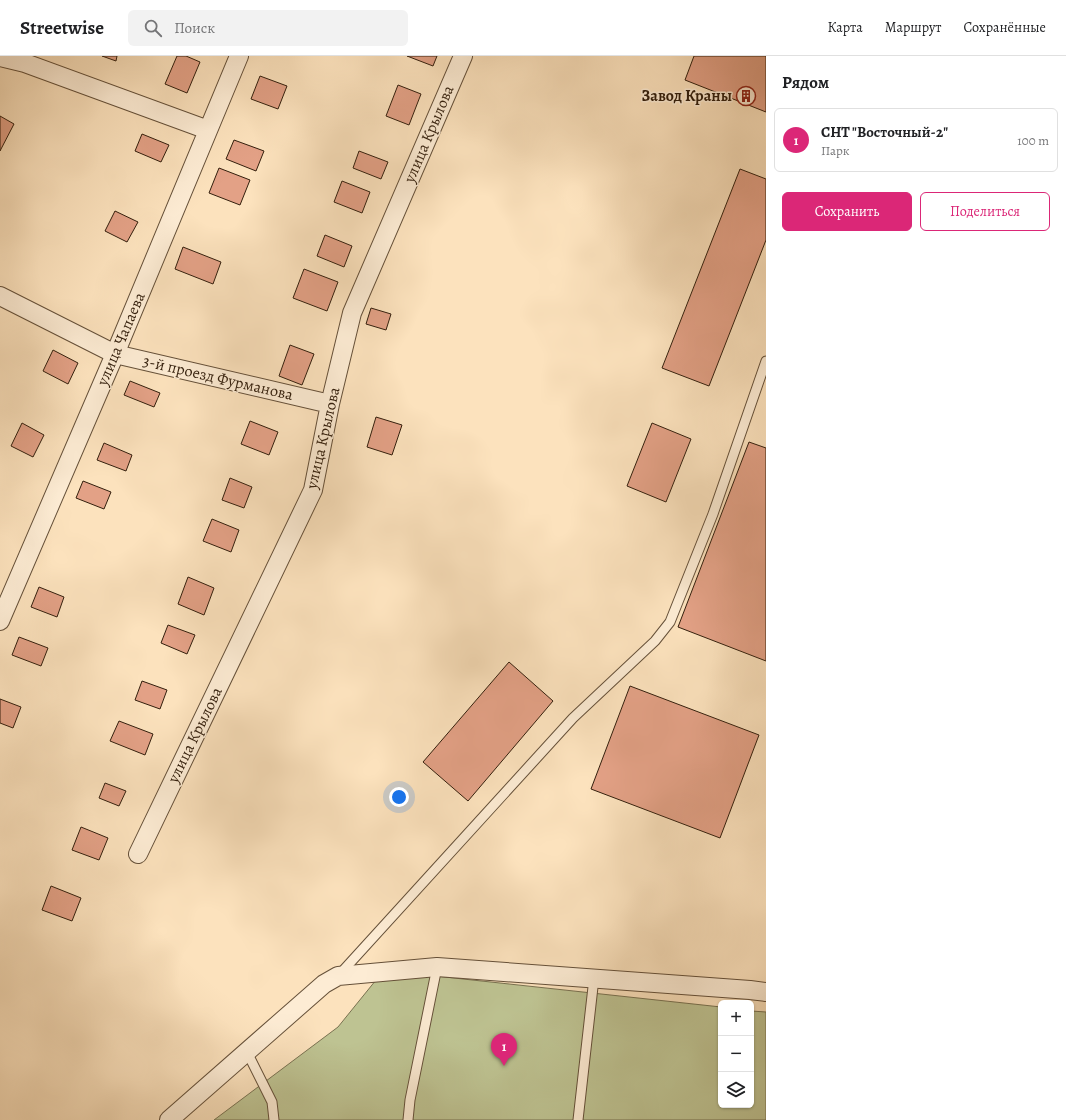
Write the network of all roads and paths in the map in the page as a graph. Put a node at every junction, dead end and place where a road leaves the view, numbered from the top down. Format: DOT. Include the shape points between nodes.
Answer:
graph roads {
  1 [pos="239,56"];
  2 [pos="463,56"];
  3 [pos="0,57"];
  4 [pos="208,130"];
  5 [pos="0,296"];
  6 [pos="115,354"];
  7 [pos="766,361"];
  8 [pos="330,404"];
  9 [pos="0,620"];
  10 [pos="138,854"];
  11 [pos="437,967"];
  12 [pos="338,976"];
  13 [pos="594,978"];
  14 [pos="766,992"];
  15 [pos="246,1052"];
  16 [pos="169,1120"];
  17 [pos="274,1120"];
  18 [pos="408,1120"];
  19 [pos="578,1120"];
  1 -- 4 [label="street, улица Чапаева"];
  2 -- 8 [label="street, улица Крылова" via="352,313"];
  3 -- 4 [label="street" via="25,63"];
  4 -- 6 [label="street, улица Чапаева"];
  5 -- 6 [label="street, 3-й проезд Фурманова"];
  6 -- 8 [label="street, 3-й проезд Фурманова"];
  6 -- 9 [label="street, улица Чапаева"];
  7 -- 12 [label="lane" via="713,514 670,622 655,641 573,718"];
  8 -- 10 [label="street, улица Крылова" via="313,490"];
  11 -- 12 [label="street"];
  11 -- 13 [label="street"];
  11 -- 18 [label="lane"];
  12 -- 15 [label="street" via="324,984"];
  13 -- 14 [label="street"];
  13 -- 19 [label="lane"];
  15 -- 16 [label="street"];
  15 -- 17 [label="lane" via="272,1102"];
}
